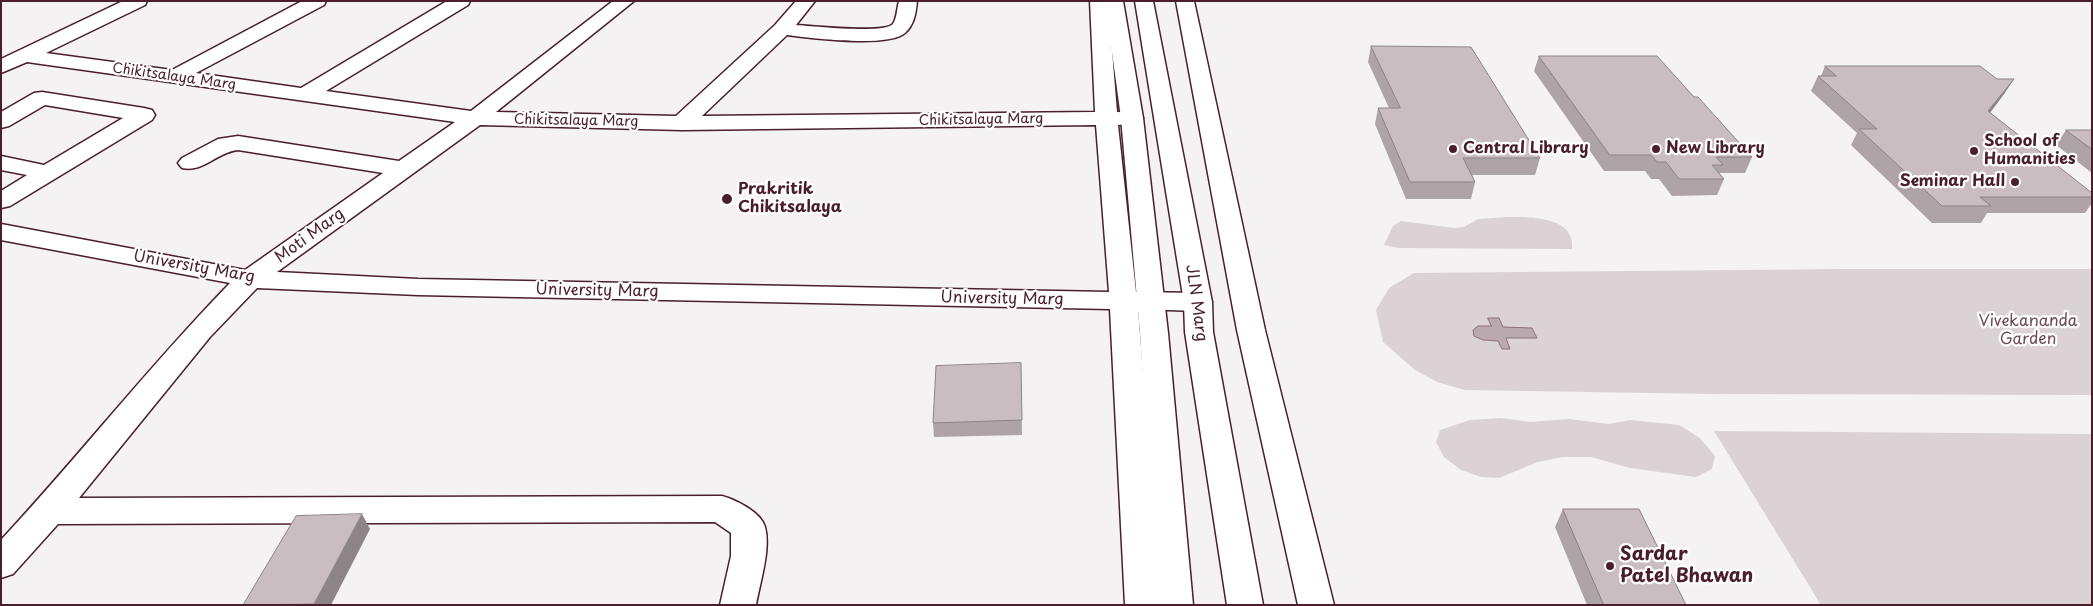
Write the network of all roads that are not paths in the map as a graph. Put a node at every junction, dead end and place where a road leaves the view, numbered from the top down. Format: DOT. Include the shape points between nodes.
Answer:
graph roads {
  1 [pos="138,1"];
  2 [pos="317,1"];
  3 [pos="461,1"];
  4 [pos="625,1"];
  5 [pos="806,1"];
  6 [pos="908,1"];
  7 [pos="1099,1"];
  8 [pos="1114,1"];
  9 [pos="1144,1"];
  10 [pos="1185,1"];
  11 [pos="782,29"];
  12 [pos="25,56"];
  13 [pos="1,67"];
  14 [pos="99,67"];
  15 [pos="176,76"];
  16 [pos="304,95"];
  17 [pos="42,98"];
  18 [pos="475,118"];
  19 [pos="1119,118"];
  20 [pos="1,121"];
  21 [pos="682,123"];
  22 [pos="1,163"];
  23 [pos="190,163"];
  24 [pos="404,169"];
  25 [pos="48,173"];
  26 [pos="1,201"];
  27 [pos="1,232"];
  28 [pos="250,279"];
  29 [pos="1137,302"];
  30 [pos="1198,302"];
  31 [pos="48,512"];
  32 [pos="1,564"];
  33 [pos="738,605"];
  34 [pos="1142,605"];
  35 [pos="1175,605"];
  36 [pos="1245,605"];
  37 [pos="1316,605"];
  1 -- 12 [label="street"];
  2 -- 15 [label="street"];
  3 -- 16 [label="street"];
  4 -- 18 [label="street, Moti Marg"];
  5 -- 11 [label="street"];
  6 -- 11 [label="street" via="903,24 894,32 857,34"];
  7 -- 19 [label="street"];
  8 -- 19 [label="street"];
  9 -- 30 [label="street, JLN Marg"];
  10 -- 37 [label="street" via="1250,330"];
  11 -- 21 [label="street"];
  12 -- 13 [label="street"];
  12 -- 14 [label="street, Chikitsalaya Marg"];
  14 -- 15 [label="street, Chikitsalaya Marg"];
  14 -- 17 [label="street"];
  15 -- 16 [label="street, Chikitsalaya Marg"];
  16 -- 18 [label="street, Chikitsalaya Marg"];
  17 -- 20 [label="street"];
  17 -- 25 [label="street" via="144,115"];
  18 -- 21 [label="street, Chikitsalaya Marg"];
  18 -- 24 [label="street, Moti Marg"];
  19 -- 21 [label="street, Chikitsalaya Marg"];
  19 -- 29 [label="street"];
  22 -- 25 [label="street"];
  23 -- 24 [label="street" via="226,144 238,143"];
  24 -- 28 [label="street, Moti Marg"];
  25 -- 26 [label="street"];
  27 -- 28 [label="street, University Marg"];
  28 -- 29 [label="street, University Marg" via="418,287"];
  28 -- 31 [label="street, Moti Marg" via="200,331"];
  29 -- 30 [label="street, University Marg"];
  29 -- 34 [label="street"];
  29 -- 35 [label="street"];
  30 -- 36 [label="street, JLN Marg" via="1199,332"];
  31 -- 32 [label="street, Moti Marg"];
  31 -- 33 [label="street" via="722,509 748,527 748,556"];
}
